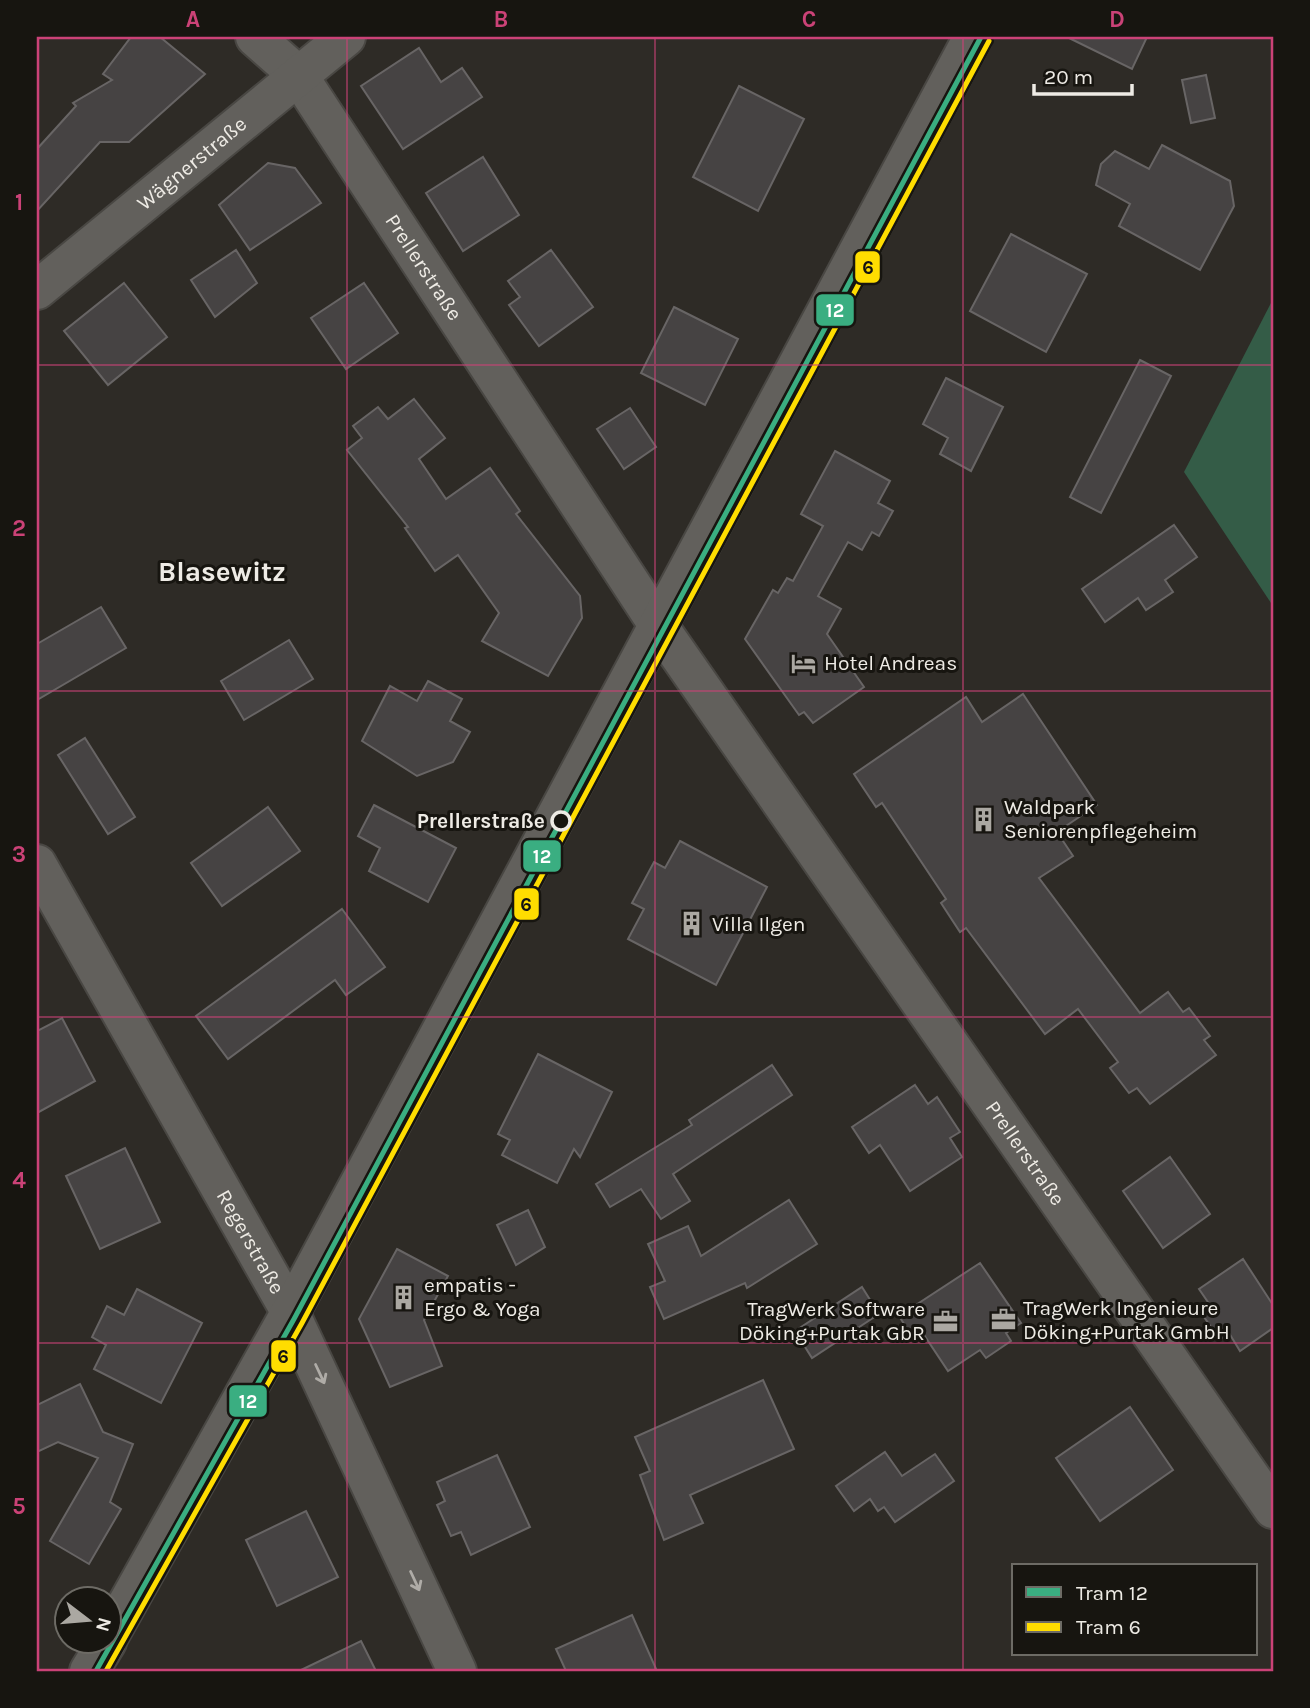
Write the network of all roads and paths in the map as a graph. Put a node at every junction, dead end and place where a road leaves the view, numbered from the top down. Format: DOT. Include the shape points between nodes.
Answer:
graph roads {
  1 [pos="255,37"];
  2 [pos="346,37"];
  3 [pos="973,37"];
  4 [pos="298,75"];
  5 [pos="37,290"];
  6 [pos="657,624"];
  7 [pos="37,864"];
  8 [pos="290,1313"];
  9 [pos="1273,1509"];
  10 [pos="122,1615"];
  11 [pos="98,1656"];
  12 [pos="89,1671"];
  13 [pos="457,1671"];
  1 -- 4 [label="street, Prellerstraße"];
  2 -- 4 [label="street, Wägnerstraße"];
  3 -- 6 [label="street"];
  4 -- 5 [label="street, Wägnerstraße"];
  4 -- 6 [label="street, Prellerstraße"];
  6 -- 8 [label="street"];
  6 -- 9 [label="street, Prellerstraße"];
  7 -- 8 [label="street, Regerstraße"];
  8 -- 10 [label="street"];
  8 -- 13 [label="street, Regerstraße, one-way"];
  11 -- 12 [label="street"];
}
